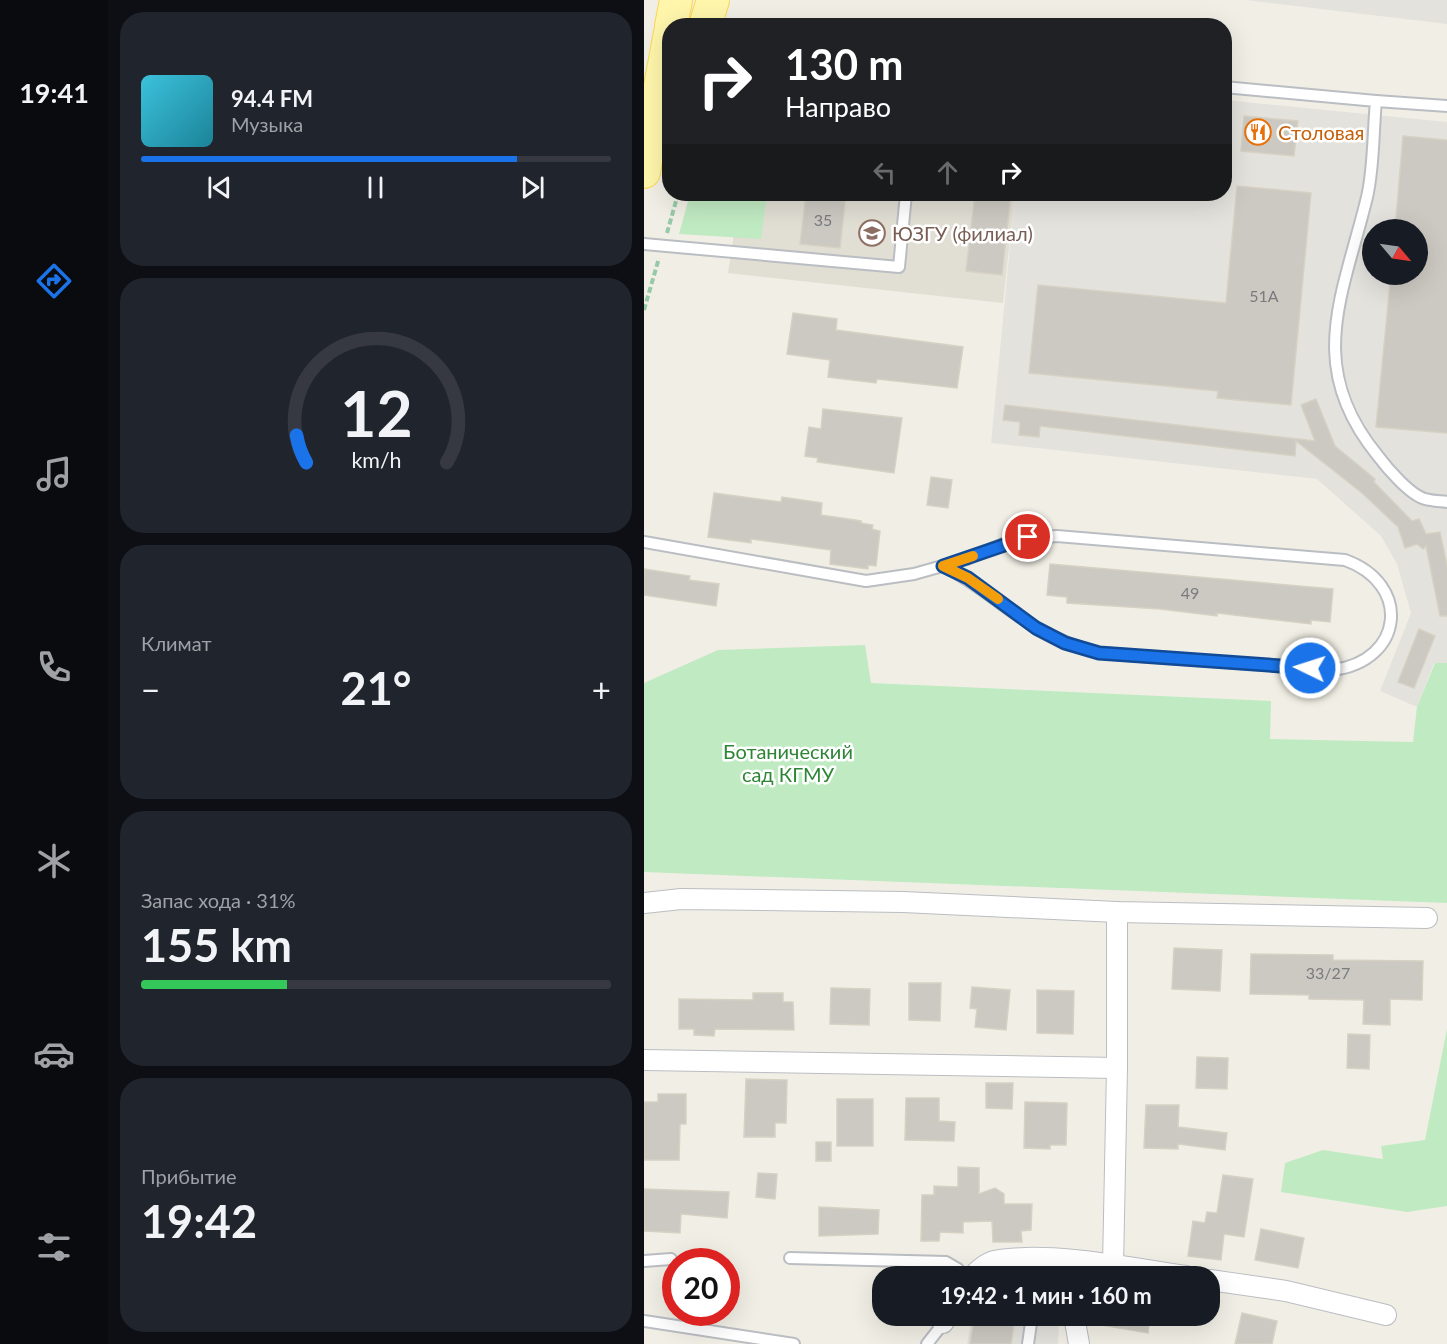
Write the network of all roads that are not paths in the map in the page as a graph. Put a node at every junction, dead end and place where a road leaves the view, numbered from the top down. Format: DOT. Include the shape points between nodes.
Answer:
graph roads {
  1 [pos="709,12"];
  2 [pos="673,16"];
  3 [pos="662,75"];
  4 [pos="1232,88"];
  5 [pos="1376,101"];
  6 [pos="1448,106"];
  7 [pos="662,144"];
  8 [pos="644,172"];
  9 [pos="644,190"];
  10 [pos="905,201"];
  11 [pos="644,244"];
  12 [pos="1448,502"];
  13 [pos="644,542"];
  14 [pos="943,566"];
  15 [pos="644,903"];
  16 [pos="1117,912"];
  17 [pos="1427,918"];
  18 [pos="644,1060"];
  19 [pos="1116,1068"];
  20 [pos="790,1258"];
  21 [pos="662,1260"];
  22 [pos="644,1261"];
  23 [pos="953,1266"];
  24 [pos="984,1266"];
  25 [pos="1055,1266"];
  26 [pos="1114,1266"];
  27 [pos="1220,1281"];
  28 [pos="1385,1315"];
  29 [pos="644,1321"];
  30 [pos="942,1326"];
  31 [pos="1031,1326"];
  32 [pos="1076,1326"];
  33 [pos="794,1344"];
  34 [pos="927,1344"];
  35 [pos="1028,1344"];
  36 [pos="1079,1344"];
  1 -- 2 [label="street"];
  3 -- 8 [label="main road"];
  4 -- 5 [label="lane"];
  5 -- 6 [label="lane"];
  5 -- 12 [label="lane" via="1367,195 1341,286 1335,326 1338,383 1357,430 1385,466 1421,497"];
  7 -- 9 [label="main road"];
  10 -- 11 [label="lane" via="899,267"];
  13 -- 14 [label="lane" via="866,581"];
  14 -- 14 [label="lane" via="1013,540 1043,536 1345,560 1363,566 1378,579 1391,614 1380,648 1351,668 1333,670 1099,653 1065,643 1036,628 968,578"];
  15 -- 16 [label="street" via="681,899 891,902"];
  16 -- 17 [label="street"];
  16 -- 19 [label="street"];
  18 -- 19 [label="street"];
  19 -- 26 [label="street"];
  20 -- 23 [label="lane" via="946,1262"];
  21 -- 22 [label="lane"];
  24 -- 25 [label="street" via="999,1260"];
  27 -- 28 [label="street" via="1286,1291"];
  29 -- 33 [label="lane"];
  30 -- 34 [label="lane"];
  31 -- 35 [label="lane"];
  32 -- 36 [label="street"];
}
